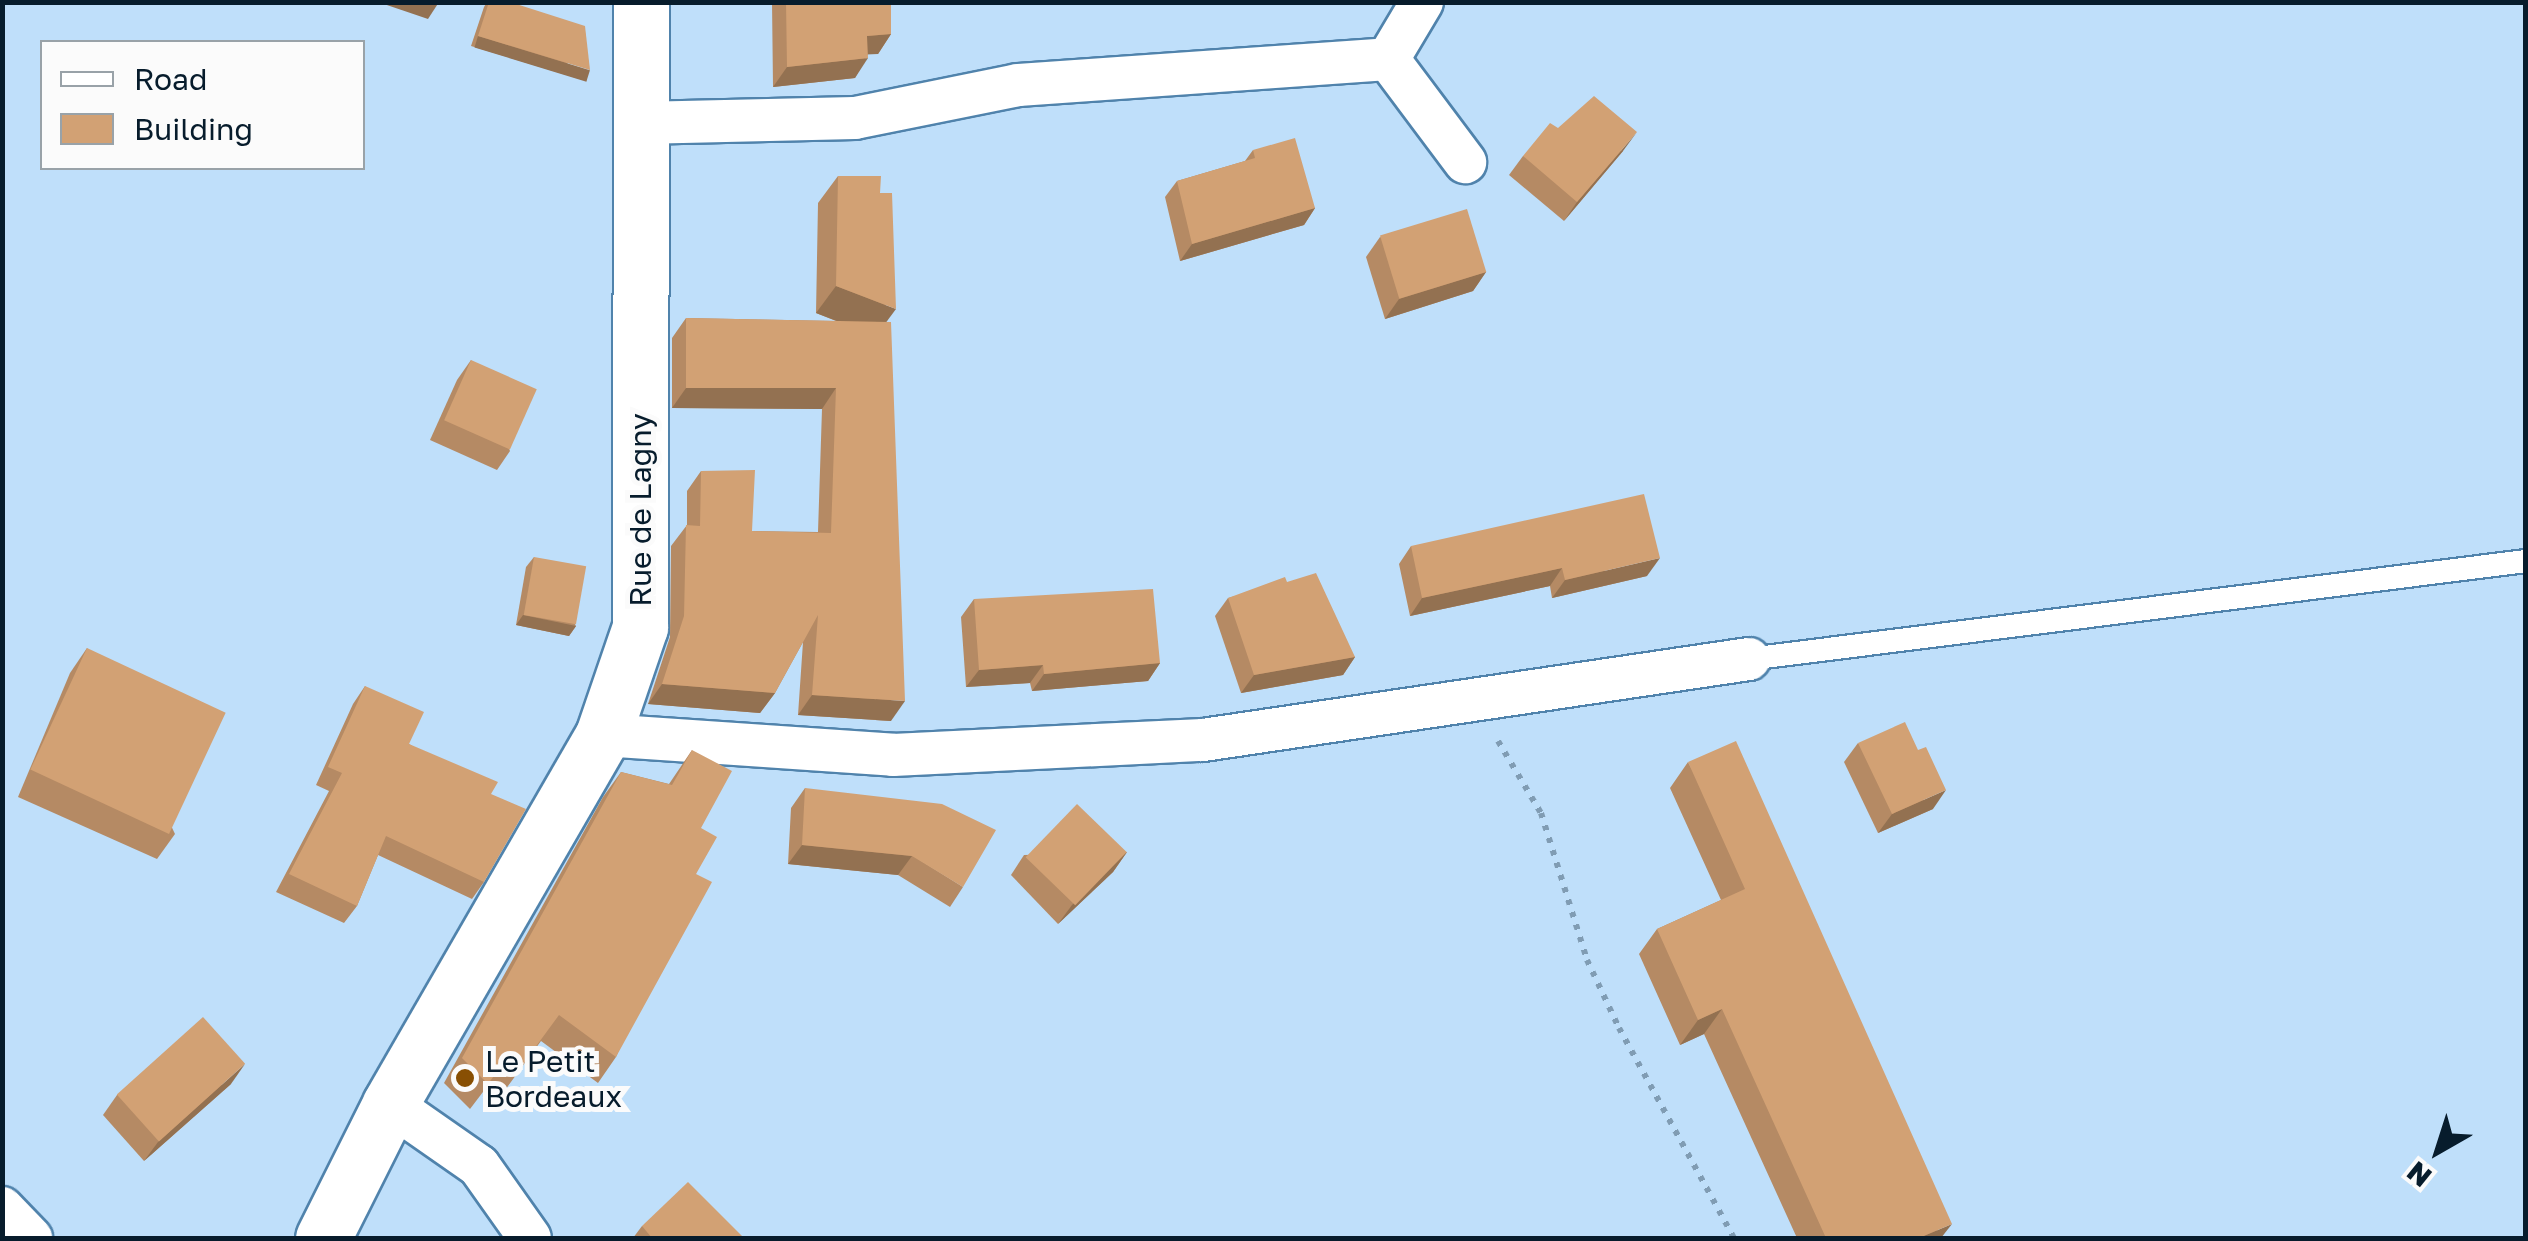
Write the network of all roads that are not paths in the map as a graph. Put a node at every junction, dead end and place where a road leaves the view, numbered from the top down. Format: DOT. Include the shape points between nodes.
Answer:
graph roads {
  1 [pos="641,2"];
  2 [pos="1422,2"];
  3 [pos="1388,58"];
  4 [pos="639,123"];
  5 [pos="1465,162"];
  6 [pos="2526,561"];
  7 [pos="1749,660"];
  8 [pos="603,735"];
  9 [pos="390,1104"];
  10 [pos="2,1208"];
  11 [pos="31,1238"];
  12 [pos="323,1238"];
  13 [pos="530,1238"];
  1 -- 4 [label="main road, Rue de Lagny"];
  2 -- 3 [label="street"];
  3 -- 4 [label="street" via="1018,85 855,118"];
  3 -- 5 [label="street"];
  4 -- 8 [label="main road, Rue de Lagny" via="640,628"];
  6 -- 7 [label="lane"];
  7 -- 8 [label="street" via="1202,740 893,756"];
  8 -- 9 [label="main road, Rue de Lagny"];
  9 -- 12 [label="main road, Rue de Lagny"];
  9 -- 13 [label="street" via="480,1166"];
  10 -- 11 [label="street"];
}
